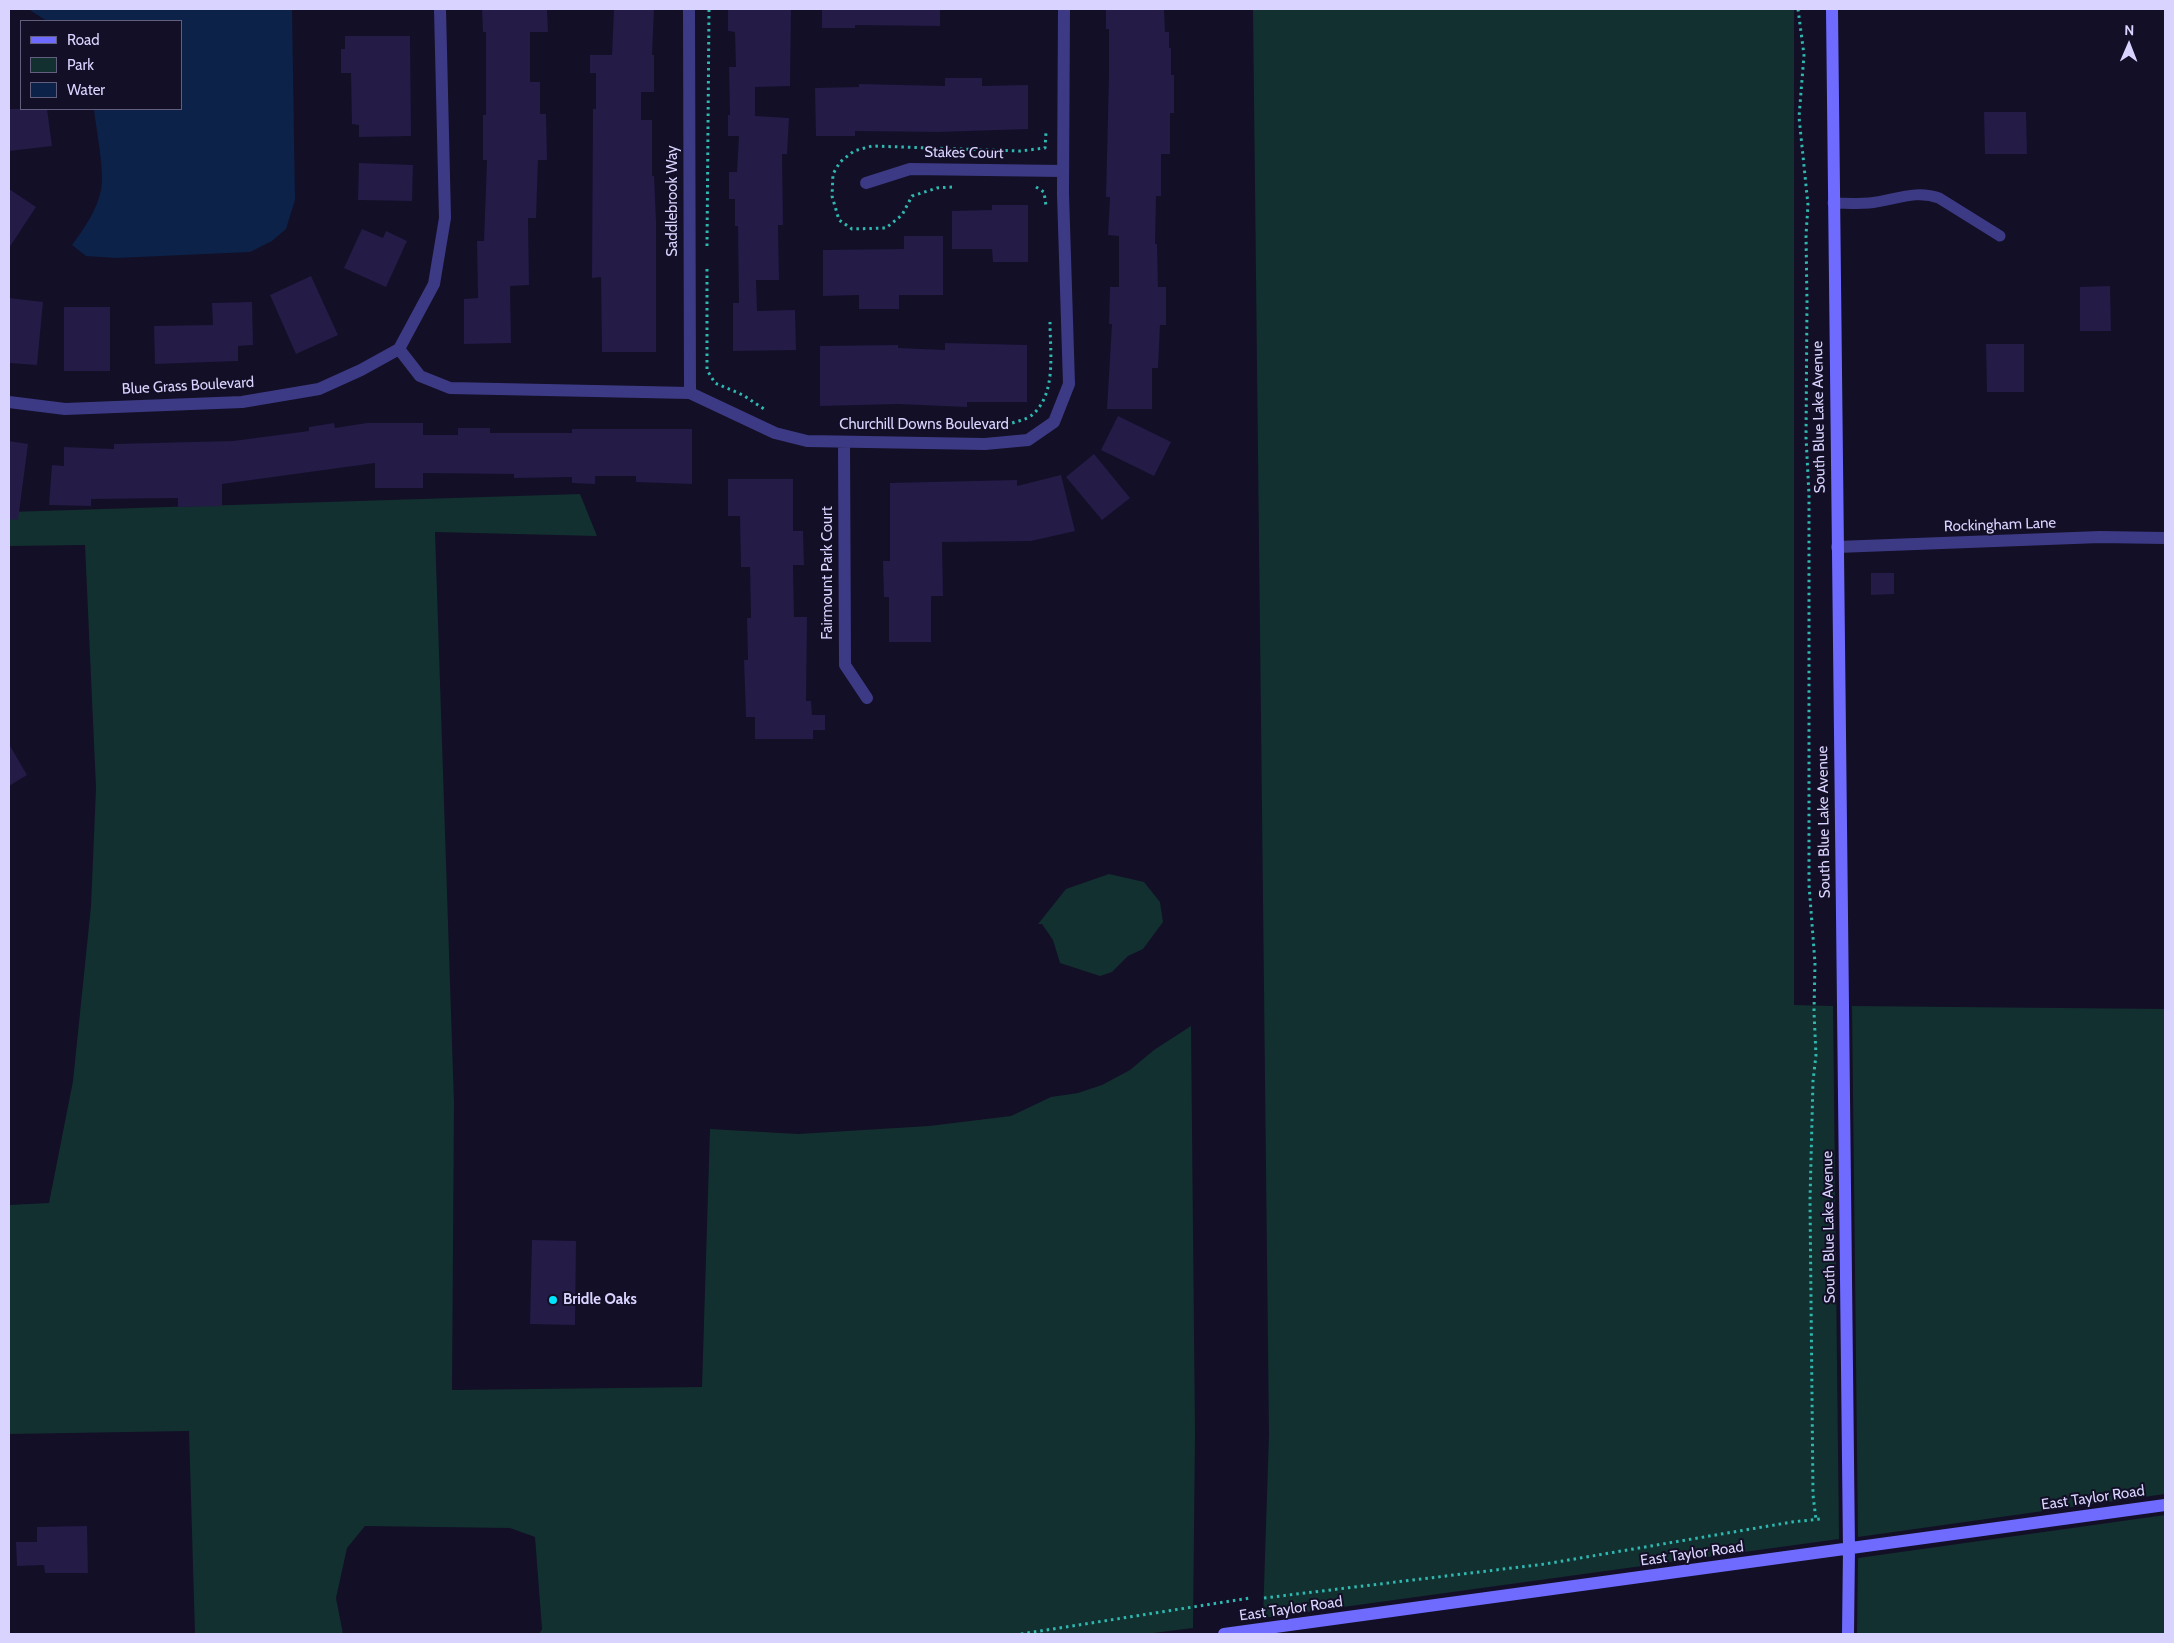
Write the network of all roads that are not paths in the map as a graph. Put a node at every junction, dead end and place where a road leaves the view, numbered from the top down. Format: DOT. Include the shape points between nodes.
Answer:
graph roads {
  1 [pos="440,9"];
  2 [pos="689,9"];
  3 [pos="1064,9"];
  4 [pos="1832,9"];
  5 [pos="1063,171"];
  6 [pos="866,183"];
  7 [pos="1833,203"];
  8 [pos="2000,236"];
  9 [pos="399,349"];
  10 [pos="690,393"];
  11 [pos="9,402"];
  12 [pos="844,442"];
  13 [pos="2165,538"];
  14 [pos="1837,547"];
  15 [pos="867,698"];
  16 [pos="2165,1505"];
  17 [pos="1849,1549"];
  18 [pos="1224,1634"];
  19 [pos="1848,1634"];
  1 -- 9 [label="street" via="445,218 434,284"];
  2 -- 10 [label="street, Saddlebrook Way"];
  3 -- 5 [label="street, Churchill Downs Boulevard"];
  4 -- 7 [label="main road, South Blue Lake Avenue"];
  5 -- 6 [label="street, Stakes Court" via="910,169"];
  5 -- 12 [label="street, Churchill Downs Boulevard" via="1069,384 1054,422 1028,440 985,444"];
  7 -- 8 [label="lane" via="1869,203 1929,194"];
  7 -- 14 [label="main road, South Blue Lake Avenue"];
  9 -- 10 [label="street, Churchill Downs Boulevard" via="420,376 450,388"];
  9 -- 11 [label="street, Blue Grass Boulevard" via="319,389 242,402 65,409"];
  10 -- 12 [label="street, Churchill Downs Boulevard" via="775,433 807,441"];
  12 -- 15 [label="street, Fairmount Park Court" via="845,665"];
  13 -- 14 [label="street, Rockingham Lane"];
  14 -- 17 [label="main road, South Blue Lake Avenue"];
  16 -- 17 [label="main road, East Taylor Road"];
  17 -- 18 [label="main road, East Taylor Road"];
  17 -- 19 [label="main road, South Blue Lake Avenue"];
}
